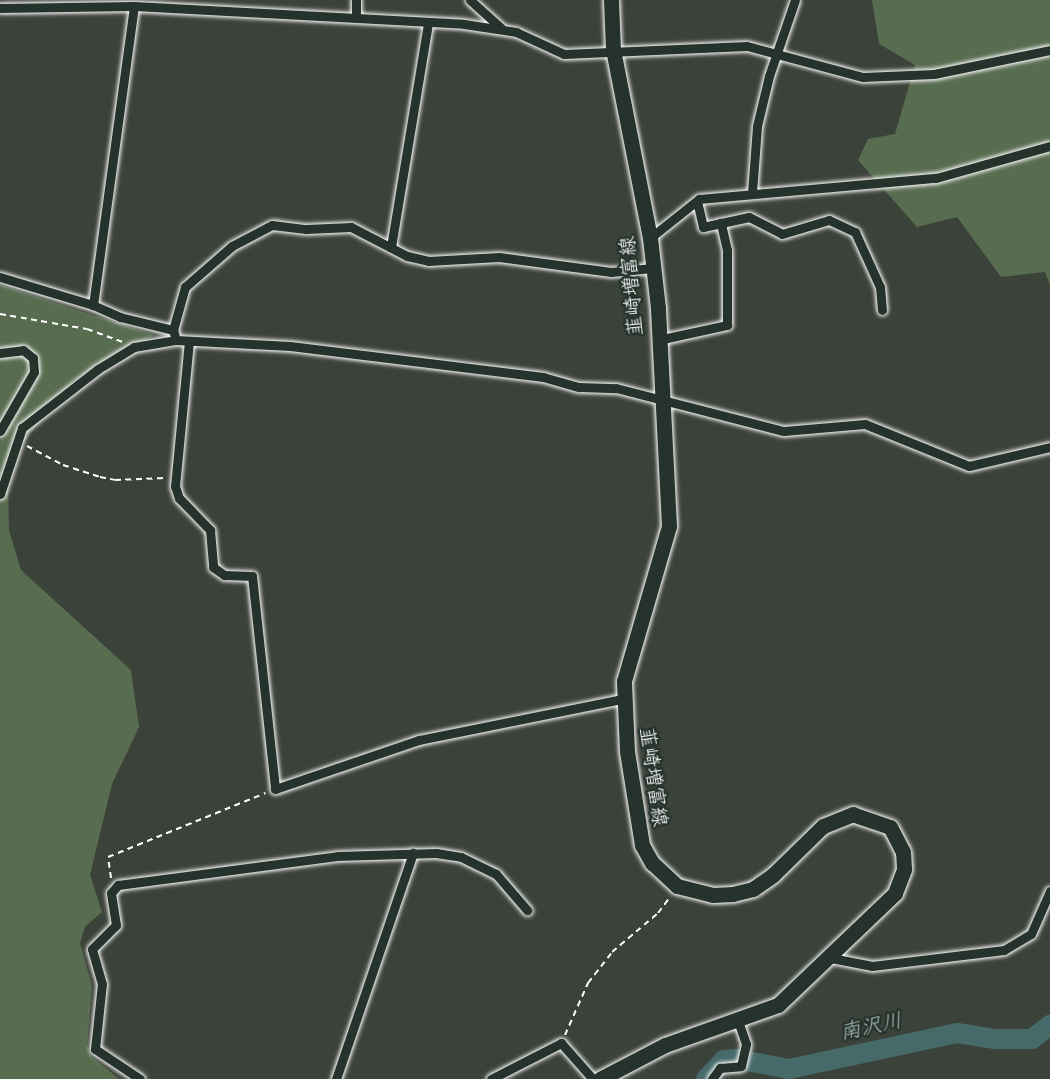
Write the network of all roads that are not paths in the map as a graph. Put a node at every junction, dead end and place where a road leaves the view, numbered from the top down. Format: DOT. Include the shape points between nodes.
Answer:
graph roads {
  1 [pos="356,0"];
  2 [pos="470,0"];
  3 [pos="611,0"];
  4 [pos="795,0"];
  5 [pos="134,6"];
  6 [pos="0,8"];
  7 [pos="356,18"];
  8 [pos="428,22"];
  9 [pos="501,28"];
  10 [pos="613,50"];
  11 [pos="1050,50"];
  12 [pos="777,52"];
  13 [pos="1050,146"];
  14 [pos="752,193"];
  15 [pos="697,201"];
  16 [pos="721,223"];
  17 [pos="650,238"];
  18 [pos="391,247"];
  19 [pos="653,268"];
  20 [pos="0,277"];
  21 [pos="93,306"];
  22 [pos="882,310"];
  23 [pos="173,330"];
  24 [pos="176,340"];
  25 [pos="658,340"];
  26 [pos="189,341"];
  27 [pos="0,353"];
  28 [pos="660,400"];
  29 [pos="0,430"];
  30 [pos="1050,447"];
  31 [pos="0,494"];
  32 [pos="622,699"];
  33 [pos="413,854"];
  34 [pos="1050,891"];
  35 [pos="527,910"];
  36 [pos="831,958"];
  37 [pos="738,1018"];
  38 [pos="140,1079"];
  39 [pos="336,1079"];
  40 [pos="491,1079"];
  41 [pos="593,1079"];
  42 [pos="600,1079"];
  43 [pos="712,1079"];
  1 -- 7 [label="street"];
  2 -- 9 [label="street"];
  3 -- 10 [label="main road, 韮崎増富線"];
  4 -- 12 [label="street"];
  5 -- 6 [label="street"];
  5 -- 7 [label="street"];
  5 -- 21 [label="street"];
  7 -- 8 [label="street"];
  8 -- 9 [label="street"];
  8 -- 18 [label="street"];
  9 -- 10 [label="street" via="564,54"];
  10 -- 12 [label="street" via="724,46"];
  10 -- 17 [label="main road, 韮崎増富線"];
  11 -- 12 [label="street" via="903,78 843,74"];
  12 -- 14 [label="street" via="757,126"];
  13 -- 14 [label="street" via="936,178"];
  14 -- 15 [label="street"];
  15 -- 16 [label="street" via="703,227"];
  15 -- 17 [label="street"];
  16 -- 22 [label="street" via="748,217 782,234 829,220 855,232 880,287"];
  16 -- 25 [label="street" via="727,250 727,325"];
  17 -- 19 [label="main road, 韮崎増富線"];
  18 -- 19 [label="street" via="429,261 499,257 538,259 611,272"];
  18 -- 23 [label="street" via="360,230 339,225 260,228 232,246 185,287"];
  19 -- 25 [label="main road, 韮崎増富線"];
  20 -- 21 [label="street"];
  21 -- 23 [label="street"];
  23 -- 24 [label="street"];
  24 -- 26 [label="street"];
  24 -- 31 [label="street" via="134,347 98,369 22,428"];
  25 -- 28 [label="main road, 韮崎増富線"];
  26 -- 28 [label="street" via="290,346 543,376 579,387 616,388"];
  26 -- 32 [label="street" via="176,477 179,498 210,530 213,567 224,575 252,576 275,789 419,740"];
  27 -- 29 [label="street" via="22,350 33,358 34,372"];
  28 -- 30 [label="street" via="784,431 865,424 969,466"];
  28 -- 32 [label="main road, 韮崎増富線" via="669,526 639,621"];
  32 -- 36 [label="main road, 韮崎増富線" via="642,844 652,863 677,886 713,895 753,889 823,826 853,814 879,820 897,837 904,869 895,893"];
  33 -- 35 [label="street" via="461,857 482,866 496,874"];
  33 -- 38 [label="street" via="259,863 115,889 111,893 116,925 92,949 102,984 96,1048"];
  33 -- 39 [label="street"];
  34 -- 36 [label="street" via="1031,934 1004,950 872,966"];
  36 -- 37 [label="main road, 韮崎増富線" via="778,1005"];
  37 -- 42 [label="main road, 韮崎増富線" via="636,1058"];
  37 -- 43 [label="street" via="746,1044 741,1066 720,1068"];
  40 -- 41 [label="street" via="561,1043"];
}
